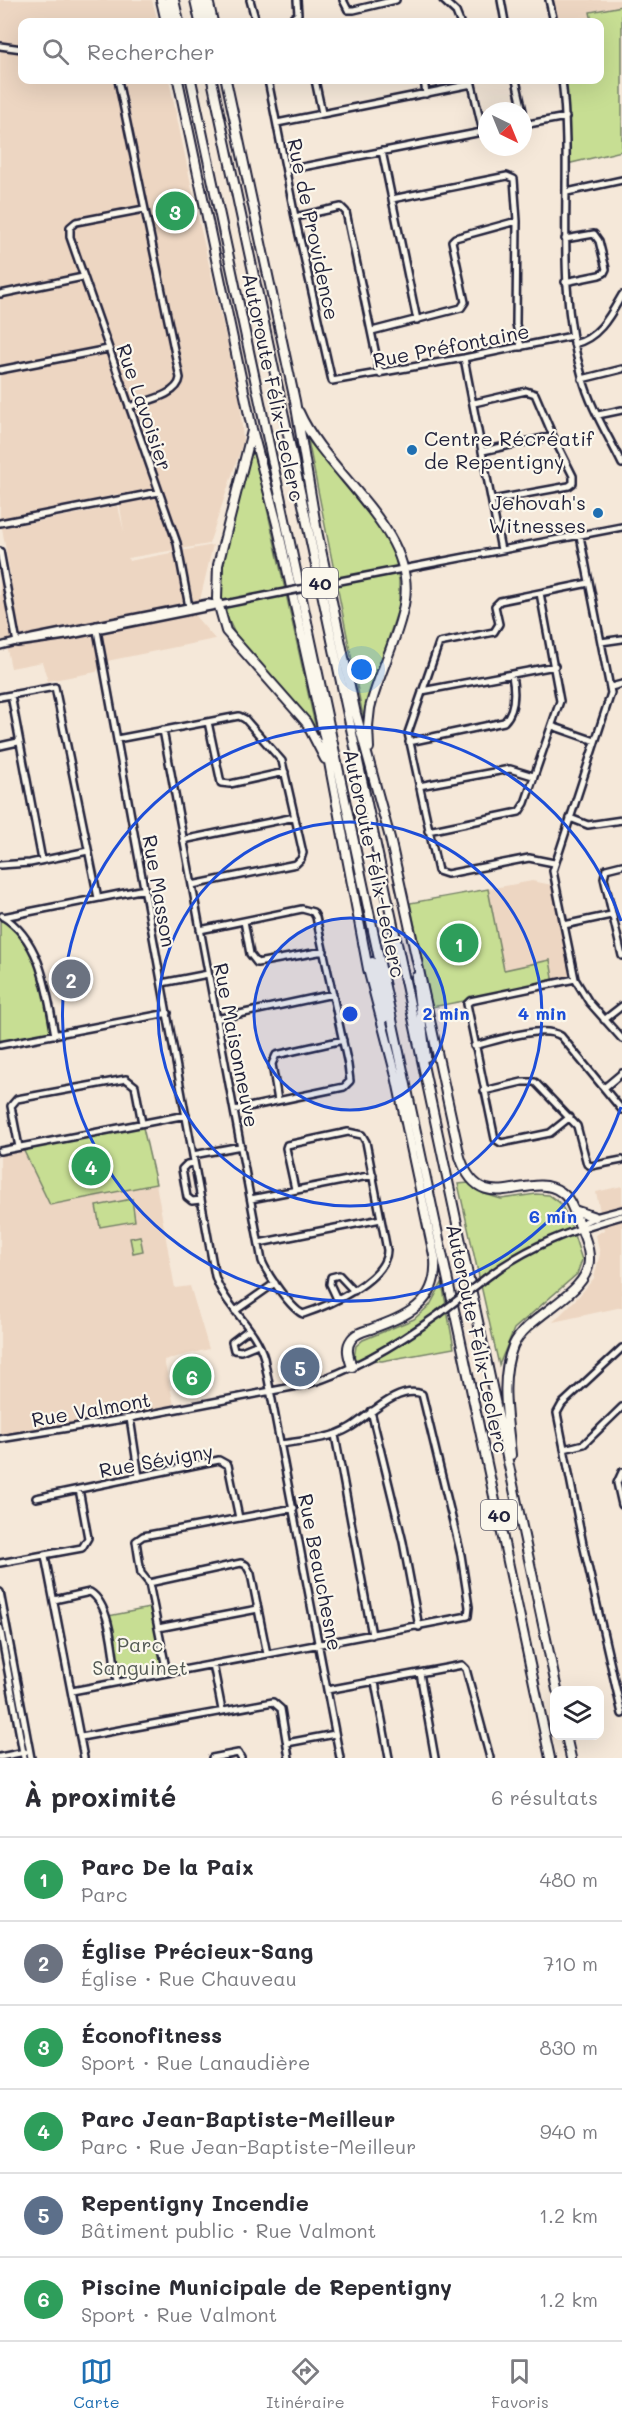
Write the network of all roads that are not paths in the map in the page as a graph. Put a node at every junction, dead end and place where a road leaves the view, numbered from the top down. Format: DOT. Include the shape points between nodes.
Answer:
graph roads {
  1 [pos="161,0"];
  2 [pos="169,0"];
  3 [pos="174,0"];
  4 [pos="195,0"];
  5 [pos="200,0"];
  6 [pos="208,0"];
  7 [pos="250,0"];
  8 [pos="297,0"];
  9 [pos="343,0"];
  10 [pos="363,0"];
  11 [pos="396,0"];
  12 [pos="443,0"];
  13 [pos="501,0"];
  14 [pos="549,0"];
  15 [pos="370,7"];
  16 [pos="164,18"];
  17 [pos="171,18"];
  18 [pos="178,18"];
  19 [pos="199,18"];
  20 [pos="206,18"];
  21 [pos="212,18"];
  22 [pos="255,18"];
  23 [pos="293,18"];
  24 [pos="458,18"];
  25 [pos="504,18"];
  26 [pos="553,18"];
  27 [pos="0,46"];
  28 [pos="18,48"];
  29 [pos="119,84"];
  30 [pos="179,84"];
  31 [pos="183,84"];
  32 [pos="192,84"];
  33 [pos="213,84"];
  34 [pos="221,84"];
  35 [pos="226,84"];
  36 [pos="269,84"];
  37 [pos="316,84"];
  38 [pos="425,84"];
  39 [pos="464,84"];
  40 [pos="473,84"];
  41 [pos="517,84"];
  42 [pos="562,84"];
  43 [pos="426,94"];
  44 [pos="521,102"];
  45 [pos="478,105"];
  46 [pos="322,113"];
  47 [pos="566,117"];
  48 [pos="277,123"];
  49 [pos="532,123"];
  50 [pos="478,133"];
  51 [pos="190,137"];
  52 [pos="382,151"];
  53 [pos="242,155"];
  54 [pos="287,170"];
  55 [pos="622,180"];
  56 [pos="567,192"];
  57 [pos="392,199"];
  58 [pos="144,209"];
  59 [pos="295,217"];
  60 [pos="517,221"];
  61 [pos="565,240"];
  62 [pos="83,277"];
  63 [pos="565,282"];
  64 [pos="0,294"];
  65 [pos="622,295"];
  66 [pos="417,320"];
  67 [pos="372,331"];
  68 [pos="572,336"];
  69 [pos="574,344"];
  70 [pos="521,347"];
  71 [pos="108,349"];
  72 [pos="464,358"];
  73 [pos="622,369"];
  74 [pos="0,370"];
  75 [pos="380,374"];
  76 [pos="582,379"];
  77 [pos="335,381"];
  78 [pos="295,401"];
  79 [pos="474,403"];
  80 [pos="129,407"];
  81 [pos="622,410"];
  82 [pos="598,415"];
  83 [pos="252,429"];
  84 [pos="553,436"];
  85 [pos="483,451"];
  86 [pos="620,453"];
  87 [pos="622,464"];
  88 [pos="159,492"];
  89 [pos="492,500"];
  90 [pos="0,523"];
  91 [pos="622,527"];
  92 [pos="580,536"];
  93 [pos="501,550"];
  94 [pos="0,551"];
  95 [pos="402,569"];
  96 [pos="589,583"];
  97 [pos="540,593"];
  98 [pos="217,604"];
  99 [pos="189,607"];
  100 [pos="97,628"];
  101 [pos="622,639"];
  102 [pos="601,642"];
  103 [pos="17,643"];
  104 [pos="0,646"];
  105 [pos="555,666"];
  106 [pos="512,675"];
  107 [pos="622,684"];
  108 [pos="611,687"];
  109 [pos="422,691"];
  110 [pos="11,695"];
  111 [pos="0,697"];
  112 [pos="208,722"];
  113 [pos="552,726"];
  114 [pos="163,730"];
  115 [pos="117,739"];
  116 [pos="595,741"];
  117 [pos="18,742"];
  118 [pos="409,742"];
  119 [pos="0,746"];
  120 [pos="371,764"];
  121 [pos="285,772"];
  122 [pos="533,776"];
  123 [pos="331,777"];
  124 [pos="419,786"];
  125 [pos="295,817"];
  126 [pos="570,818"];
  127 [pos="622,820"];
  128 [pos="428,831"];
  129 [pos="183,840"];
  130 [pos="88,851"];
  131 [pos="42,860"];
  132 [pos="554,863"];
  133 [pos="0,865"];
  134 [pos="622,865"];
  135 [pos="192,885"];
  136 [pos="145,889"];
  137 [pos="98,898"];
  138 [pos="358,911"];
  139 [pos="611,915"];
  140 [pos="2,916"];
  141 [pos="244,921"];
  142 [pos="564,926"];
  143 [pos="200,930"];
  144 [pos="413,948"];
  145 [pos="324,951"];
  146 [pos="622,956"];
  147 [pos="208,974"];
  148 [pos="575,979"];
  149 [pos="162,983"];
  150 [pos="333,994"];
  151 [pos="622,1005"];
  152 [pos="168,1013"];
  153 [pos="216,1019"];
  154 [pos="604,1020"];
  155 [pos="55,1035"];
  156 [pos="622,1039"];
  157 [pos="343,1040"];
  158 [pos="0,1046"];
  159 [pos="474,1046"];
  160 [pos="402,1064"];
  161 [pos="622,1073"];
  162 [pos="428,1086"];
  163 [pos="604,1088"];
  164 [pos="484,1091"];
  165 [pos="278,1101"];
  166 [pos="234,1110"];
  167 [pos="622,1110"];
  168 [pos="186,1115"];
  169 [pos="570,1117"];
  170 [pos="142,1123"];
  171 [pos="242,1146"];
  172 [pos="19,1147"];
  173 [pos="0,1151"];
  174 [pos="193,1155"];
  175 [pos="622,1161"];
  176 [pos="194,1163"];
  177 [pos="373,1175"];
  178 [pos="295,1189"];
  179 [pos="251,1199"];
  180 [pos="201,1200"];
  181 [pos="574,1210"];
  182 [pos="622,1210"];
  183 [pos="622,1216"];
  184 [pos="595,1217"];
  185 [pos="381,1219"];
  186 [pos="578,1228"];
  187 [pos="259,1243"];
  188 [pos="275,1283"];
  189 [pos="354,1291"];
  190 [pos="338,1299"];
  191 [pos="236,1311"];
  192 [pos="248,1330"];
  193 [pos="258,1344"];
  194 [pos="622,1348"];
  195 [pos="352,1366"];
  196 [pos="272,1392"];
  197 [pos="622,1407"];
  198 [pos="371,1411"];
  199 [pos="130,1418"];
  200 [pos="335,1435"];
  201 [pos="0,1439"];
  202 [pos="281,1444"];
  203 [pos="564,1449"];
  204 [pos="622,1472"];
  205 [pos="139,1477"];
  206 [pos="513,1485"];
  207 [pos="79,1489"];
  208 [pos="36,1498"];
  209 [pos="622,1505"];
  210 [pos="294,1508"];
  211 [pos="239,1518"];
  212 [pos="45,1556"];
  213 [pos="0,1563"];
  214 [pos="149,1583"];
  215 [pos="0,1592"];
  216 [pos="54,1600"];
  217 [pos="258,1609"];
  218 [pos="418,1627"];
  219 [pos="0,1628"];
  220 [pos="158,1628"];
  221 [pos="372,1635"];
  222 [pos="320,1645"];
  223 [pos="267,1654"];
  224 [pos="213,1664"];
  225 [pos="167,1673"];
  226 [pos="420,1673"];
  227 [pos="117,1682"];
  228 [pos="375,1682"];
  229 [pos="619,1682"];
  230 [pos="556,1686"];
  231 [pos="327,1690"];
  232 [pos="72,1691"];
  233 [pos="222,1710"];
  234 [pos="622,1714"];
  235 [pos="335,1734"];
  236 [pos="81,1737"];
  237 [pos="567,1740"];
  238 [pos="287,1743"];
  239 [pos="30,1751"];
  240 [pos="24,1755"];
  241 [pos="0,1757"];
  242 [pos="31,1758"];
  243 [pos="84,1758"];
  244 [pos="212,1758"];
  245 [pos="241,1758"];
  246 [pos="290,1758"];
  247 [pos="340,1758"];
  248 [pos="389,1758"];
  249 [pos="435,1758"];
  250 [pos="489,1758"];
  251 [pos="550,1758"];
  252 [pos="571,1758"];
  1 -- 16 [label="highway"];
  2 -- 17 [label="highway"];
  3 -- 18 [label="highway"];
  4 -- 19 [label="highway"];
  5 -- 20 [label="highway"];
  6 -- 21 [label="highway"];
  7 -- 22 [label="street"];
  8 -- 23 [label="street" via="298,14"];
  9 -- 15 [label="street" via="348,10"];
  10 -- 15 [label="street"];
  11 -- 15 [label="street"];
  12 -- 24 [label="street"];
  13 -- 25 [label="street"];
  14 -- 26 [label="street"];
  27 -- 28 [label="street"];
  29 -- 58 [label="street"];
  30 -- 51 [label="highway"];
  31 -- 51 [label="highway"];
  32 -- 160 [label="highway, Autoroute Félix-Leclerc / 40"];
  33 -- 162 [label="highway, Autoroute Félix-Leclerc / 40"];
  34 -- 53 [label="highway"];
  35 -- 53 [label="highway"];
  36 -- 48 [label="street, Rue de Providence"];
  37 -- 46 [label="street"];
  38 -- 43 [label="street"];
  39 -- 43 [label="street"];
  40 -- 45 [label="street"];
  41 -- 44 [label="street"];
  42 -- 47 [label="street"];
  43 -- 46 [label="street"];
  46 -- 48 [label="street"];
  47 -- 49 [label="street"];
  47 -- 56 [label="street"];
  48 -- 54 [label="street, Rue de Providence"];
  50 -- 52 [label="street"];
  51 -- 83 [label="highway"];
  52 -- 54 [label="street"];
  52 -- 57 [label="street"];
  53 -- 78 [label="highway"];
  54 -- 59 [label="street, Rue de Providence"];
  55 -- 56 [label="street"];
  56 -- 61 [label="street"];
  57 -- 60 [label="street" via="507,176 514,179"];
  57 -- 66 [label="street"];
  58 -- 62 [label="street, Rue Lavoisier" via="70,226"];
  58 -- 80 [label="street" via="180,382 173,391"];
  59 -- 67 [label="street" via="341,207 345,210"];
  59 -- 77 [label="street, Rue de Providence" via="330,379"];
  60 -- 66 [label="street" via="455,238 452,243 464,305"];
  60 -- 70 [label="street" via="516,324"];
  61 -- 63 [label="street"];
  61 -- 63 [label="street" via="596,235 606,269 599,275"];
  62 -- 64 [label="street"];
  62 -- 71 [label="street, Rue Lavoisier"];
  63 -- 68 [label="street"];
  65 -- 69 [label="street" via="597,333"];
  66 -- 67 [label="street"];
  67 -- 75 [label="street"];
  68 -- 69 [label="street"];
  68 -- 70 [label="street, Rue Préfontaine"];
  69 -- 76 [label="street"];
  70 -- 72 [label="street, Rue Préfontaine"];
  71 -- 74 [label="street"];
  71 -- 80 [label="street, Rue Lavoisier"];
  72 -- 75 [label="street, Rue Préfontaine"];
  72 -- 79 [label="street"];
  73 -- 76 [label="street"];
  75 -- 77 [label="street, Rue Préfontaine"];
  76 -- 82 [label="street"];
  78 -- 95 [label="highway" via="311,436 392,537"];
  78 -- 120 [label="highway" via="318,533 358,721"];
  79 -- 84 [label="street" via="530,392 538,397"];
  79 -- 85 [label="street"];
  80 -- 88 [label="street, Rue Lavoisier"];
  81 -- 82 [label="street"];
  82 -- 86 [label="street"];
  83 -- 98 [label="highway" via="218,565"];
  83 -- 123 [label="highway" via="279,530"];
  84 -- 85 [label="street"];
  84 -- 89 [label="street" via="573,483"];
  85 -- 89 [label="street"];
  86 -- 87 [label="street"];
  88 -- 90 [label="street"];
  88 -- 99 [label="street, Rue Lavoisier" via="177,543"];
  89 -- 93 [label="street"];
  91 -- 92 [label="street"];
  92 -- 93 [label="street"];
  92 -- 96 [label="street"];
  93 -- 95 [label="street"];
  94 -- 103 [label="street"];
  95 -- 98 [label="street, bridge"];
  95 -- 120 [label="highway" via="404,603 369,714"];
  96 -- 97 [label="street"];
  96 -- 102 [label="street"];
  97 -- 105 [label="street"];
  97 -- 109 [label="street" via="496,603 499,624 494,632 437,646"];
  98 -- 99 [label="street"];
  98 -- 100 [label="street" via="209,609"];
  98 -- 123 [label="highway" via="231,639 311,729"];
  99 -- 100 [label="street"];
  100 -- 103 [label="street"];
  100 -- 115 [label="street, Rue Masson"];
  101 -- 102 [label="street"];
  102 -- 108 [label="street"];
  103 -- 104 [label="street"];
  105 -- 106 [label="street"];
  105 -- 113 [label="street" via="560,701"];
  106 -- 109 [label="street"];
  106 -- 118 [label="street" via="514,699 504,722"];
  107 -- 108 [label="street"];
  108 -- 116 [label="street"];
  109 -- 118 [label="street" via="409,727"];
  110 -- 111 [label="street"];
  110 -- 117 [label="street"];
  110 -- 130 [label="street" via="55,687"];
  112 -- 114 [label="street"];
  112 -- 121 [label="street" via="242,717 281,759"];
  112 -- 121 [label="street" via="221,783"];
  113 -- 116 [label="street"];
  113 -- 122 [label="street"];
  114 -- 115 [label="street"];
  114 -- 129 [label="street, Rue Maisonneuve"];
  115 -- 136 [label="street, Rue Masson"];
  116 -- 126 [label="street"];
  117 -- 119 [label="street"];
  117 -- 131 [label="street"];
  118 -- 124 [label="street"];
  120 -- 144 [label="highway"];
  121 -- 125 [label="street"];
  122 -- 124 [label="street" via="510,769"];
  122 -- 128 [label="street" via="519,812"];
  123 -- 138 [label="highway"];
  124 -- 128 [label="street"];
  125 -- 129 [label="street"];
  125 -- 135 [label="street" via="303,853 296,864"];
  126 -- 127 [label="street" via="588,825"];
  126 -- 132 [label="street"];
  128 -- 132 [label="street" via="436,868 441,873 529,858"];
  129 -- 135 [label="street, Rue Maisonneuve"];
  130 -- 131 [label="street"];
  130 -- 137 [label="street"];
  131 -- 133 [label="street"];
  132 -- 142 [label="street"];
  134 -- 139 [label="street" via="606,869 604,878"];
  135 -- 143 [label="street, Rue Maisonneuve"];
  136 -- 137 [label="street"];
  136 -- 149 [label="street, Rue Masson"];
  137 -- 140 [label="street"];
  138 -- 160 [label="highway"];
  138 -- 195 [label="highway" via="435,1268 430,1291 416,1309 351,1339 348,1352"];
  139 -- 142 [label="street"];
  139 -- 146 [label="street"];
  140 -- 155 [label="street" via="25,939 38,960"];
  141 -- 143 [label="street"];
  141 -- 145 [label="street" via="311,910"];
  141 -- 145 [label="street" via="250,954 258,963"];
  142 -- 148 [label="street"];
  143 -- 147 [label="street, Rue Maisonneuve"];
  144 -- 162 [label="highway"];
  144 -- 181 [label="highway" via="466,1171 477,1183 493,1190 552,1187 564,1194"];
  145 -- 150 [label="street"];
  147 -- 149 [label="street"];
  147 -- 153 [label="street, Rue Maisonneuve"];
  148 -- 154 [label="street"];
  148 -- 159 [label="street" via="472,1001 467,1006"];
  149 -- 152 [label="street, Rue Masson"];
  150 -- 153 [label="street"];
  150 -- 157 [label="street"];
  151 -- 154 [label="street"];
  152 -- 155 [label="street"];
  152 -- 168 [label="street, Rue Masson"];
  153 -- 166 [label="street, Rue Maisonneuve"];
  154 -- 156 [label="street"];
  155 -- 158 [label="street"];
  157 -- 165 [label="street" via="276,1055 272,1064"];
  157 -- 165 [label="street" via="351,1077 347,1084"];
  159 -- 163 [label="street" via="538,1032 555,1033"];
  159 -- 164 [label="street"];
  160 -- 251 [label="highway, Autoroute Félix-Leclerc / 40"];
  161 -- 163 [label="street"];
  162 -- 206 [label="highway, Autoroute Félix-Leclerc / 40"];
  163 -- 167 [label="street"];
  164 -- 169 [label="street" via="535,1082"];
  164 -- 169 [label="street" via="495,1139 501,1143 550,1133"];
  165 -- 166 [label="street"];
  166 -- 171 [label="street, Rue Maisonneuve"];
  168 -- 170 [label="street"];
  168 -- 174 [label="street, Rue Masson"];
  169 -- 175 [label="street" via="577,1126 589,1166"];
  170 -- 172 [label="street"];
  170 -- 172 [label="street" via="135,1086 126,1079 17,1099 11,1106"];
  171 -- 174 [label="street"];
  171 -- 179 [label="street, Rue Maisonneuve"];
  172 -- 173 [label="street"];
  174 -- 176 [label="street, Rue Masson"];
  176 -- 180 [label="street, Rue Masson"];
  176 -- 180 [label="street" via="182,1169 187,1197"];
  177 -- 178 [label="street"];
  177 -- 178 [label="street" via="362,1135 348,1132 287,1145"];
  177 -- 185 [label="street"];
  178 -- 179 [label="street"];
  179 -- 187 [label="street, Rue Maisonneuve"];
  180 -- 191 [label="street, Rue Masson" via="217,1284"];
  181 -- 184 [label="highway"];
  181 -- 186 [label="highway"];
  182 -- 184 [label="street, Rue Valmont"];
  183 -- 186 [label="street, Rue Valmont"];
  184 -- 186 [label="street, Rue Valmont"];
  185 -- 187 [label="street"];
  185 -- 189 [label="street, Rue Maisonneuve" via="387,1257"];
  186 -- 195 [label="street, Rue Valmont, bridge" via="526,1251 390,1347"];
  186 -- 206 [label="highway" via="589,1256 584,1277 523,1332 510,1356 506,1398"];
  187 -- 188 [label="street, Rue Maisonneuve" via="264,1265"];
  188 -- 190 [label="street, Rue Maisonneuve" via="300,1313"];
  188 -- 191 [label="street"];
  189 -- 190 [label="street, Rue Maisonneuve"];
  189 -- 190 [label="street" via="339,1275 331,1277 330,1284"];
  191 -- 192 [label="street, Rue Masson"];
  192 -- 193 [label="street, Rue Masson"];
  192 -- 193 [label="street" via="232,1342 234,1350"];
  193 -- 196 [label="street, Rue Masson"];
  194 -- 203 [label="street" via="560,1408 558,1420"];
  195 -- 196 [label="street, Rue Valmont" via="317,1381"];
  196 -- 199 [label="street, Rue Valmont"];
  196 -- 202 [label="street, Rue Beauchesne"];
  197 -- 203 [label="street" via="584,1444"];
  198 -- 200 [label="street"];
  198 -- 218 [label="street" via="403,1542"];
  198 -- 218 [label="street" via="411,1393 424,1396 460,1555 468,1616"];
  199 -- 201 [label="street, Rue Valmont"];
  199 -- 205 [label="street"];
  200 -- 202 [label="street"];
  200 -- 221 [label="street"];
  202 -- 210 [label="street, Rue Beauchesne"];
  203 -- 229 [label="street"];
  204 -- 209 [label="street" via="617,1483"];
  205 -- 207 [label="street, Rue Sévigny"];
  205 -- 211 [label="street, Rue Sévigny" via="219,1460 226,1463"];
  206 -- 230 [label="highway, Autoroute Félix-Leclerc / 40"];
  207 -- 208 [label="street, Rue Sévigny"];
  207 -- 212 [label="street" via="88,1538 85,1544"];
  210 -- 211 [label="street"];
  210 -- 222 [label="street, Rue Beauchesne"];
  211 -- 214 [label="street" via="143,1536 136,1541 141,1573"];
  212 -- 213 [label="street"];
  212 -- 216 [label="street"];
  214 -- 217 [label="street" via="241,1563 251,1574"];
  214 -- 220 [label="street"];
  215 -- 239 [label="street"];
  216 -- 227 [label="street" via="90,1592 102,1604"];
  216 -- 232 [label="street"];
  217 -- 220 [label="street"];
  217 -- 223 [label="street"];
  218 -- 221 [label="street"];
  219 -- 240 [label="street"];
  220 -- 225 [label="street"];
  221 -- 222 [label="street"];
  222 -- 223 [label="street"];
  222 -- 231 [label="street, Rue Beauchesne"];
  223 -- 224 [label="street"];
  224 -- 225 [label="street"];
  224 -- 233 [label="street"];
  225 -- 227 [label="street"];
  226 -- 228 [label="street"];
  226 -- 249 [label="street"];
  226 -- 250 [label="street" via="462,1665 466,1669"];
  227 -- 232 [label="street"];
  228 -- 231 [label="street"];
  228 -- 248 [label="street"];
  229 -- 234 [label="street"];
  231 -- 235 [label="street, Rue Beauchesne"];
  232 -- 236 [label="street"];
  233 -- 236 [label="street"];
  233 -- 238 [label="street" via="268,1702 278,1704"];
  235 -- 238 [label="street"];
  235 -- 247 [label="street, Rue Beauchesne"];
  236 -- 243 [label="street"];
  237 -- 252 [label="highway"];
  238 -- 246 [label="street"];
  239 -- 240 [label="street"];
  239 -- 242 [label="street"];
  240 -- 241 [label="street"];
  244 -- 245 [label="street" via="238,1753"];
}
